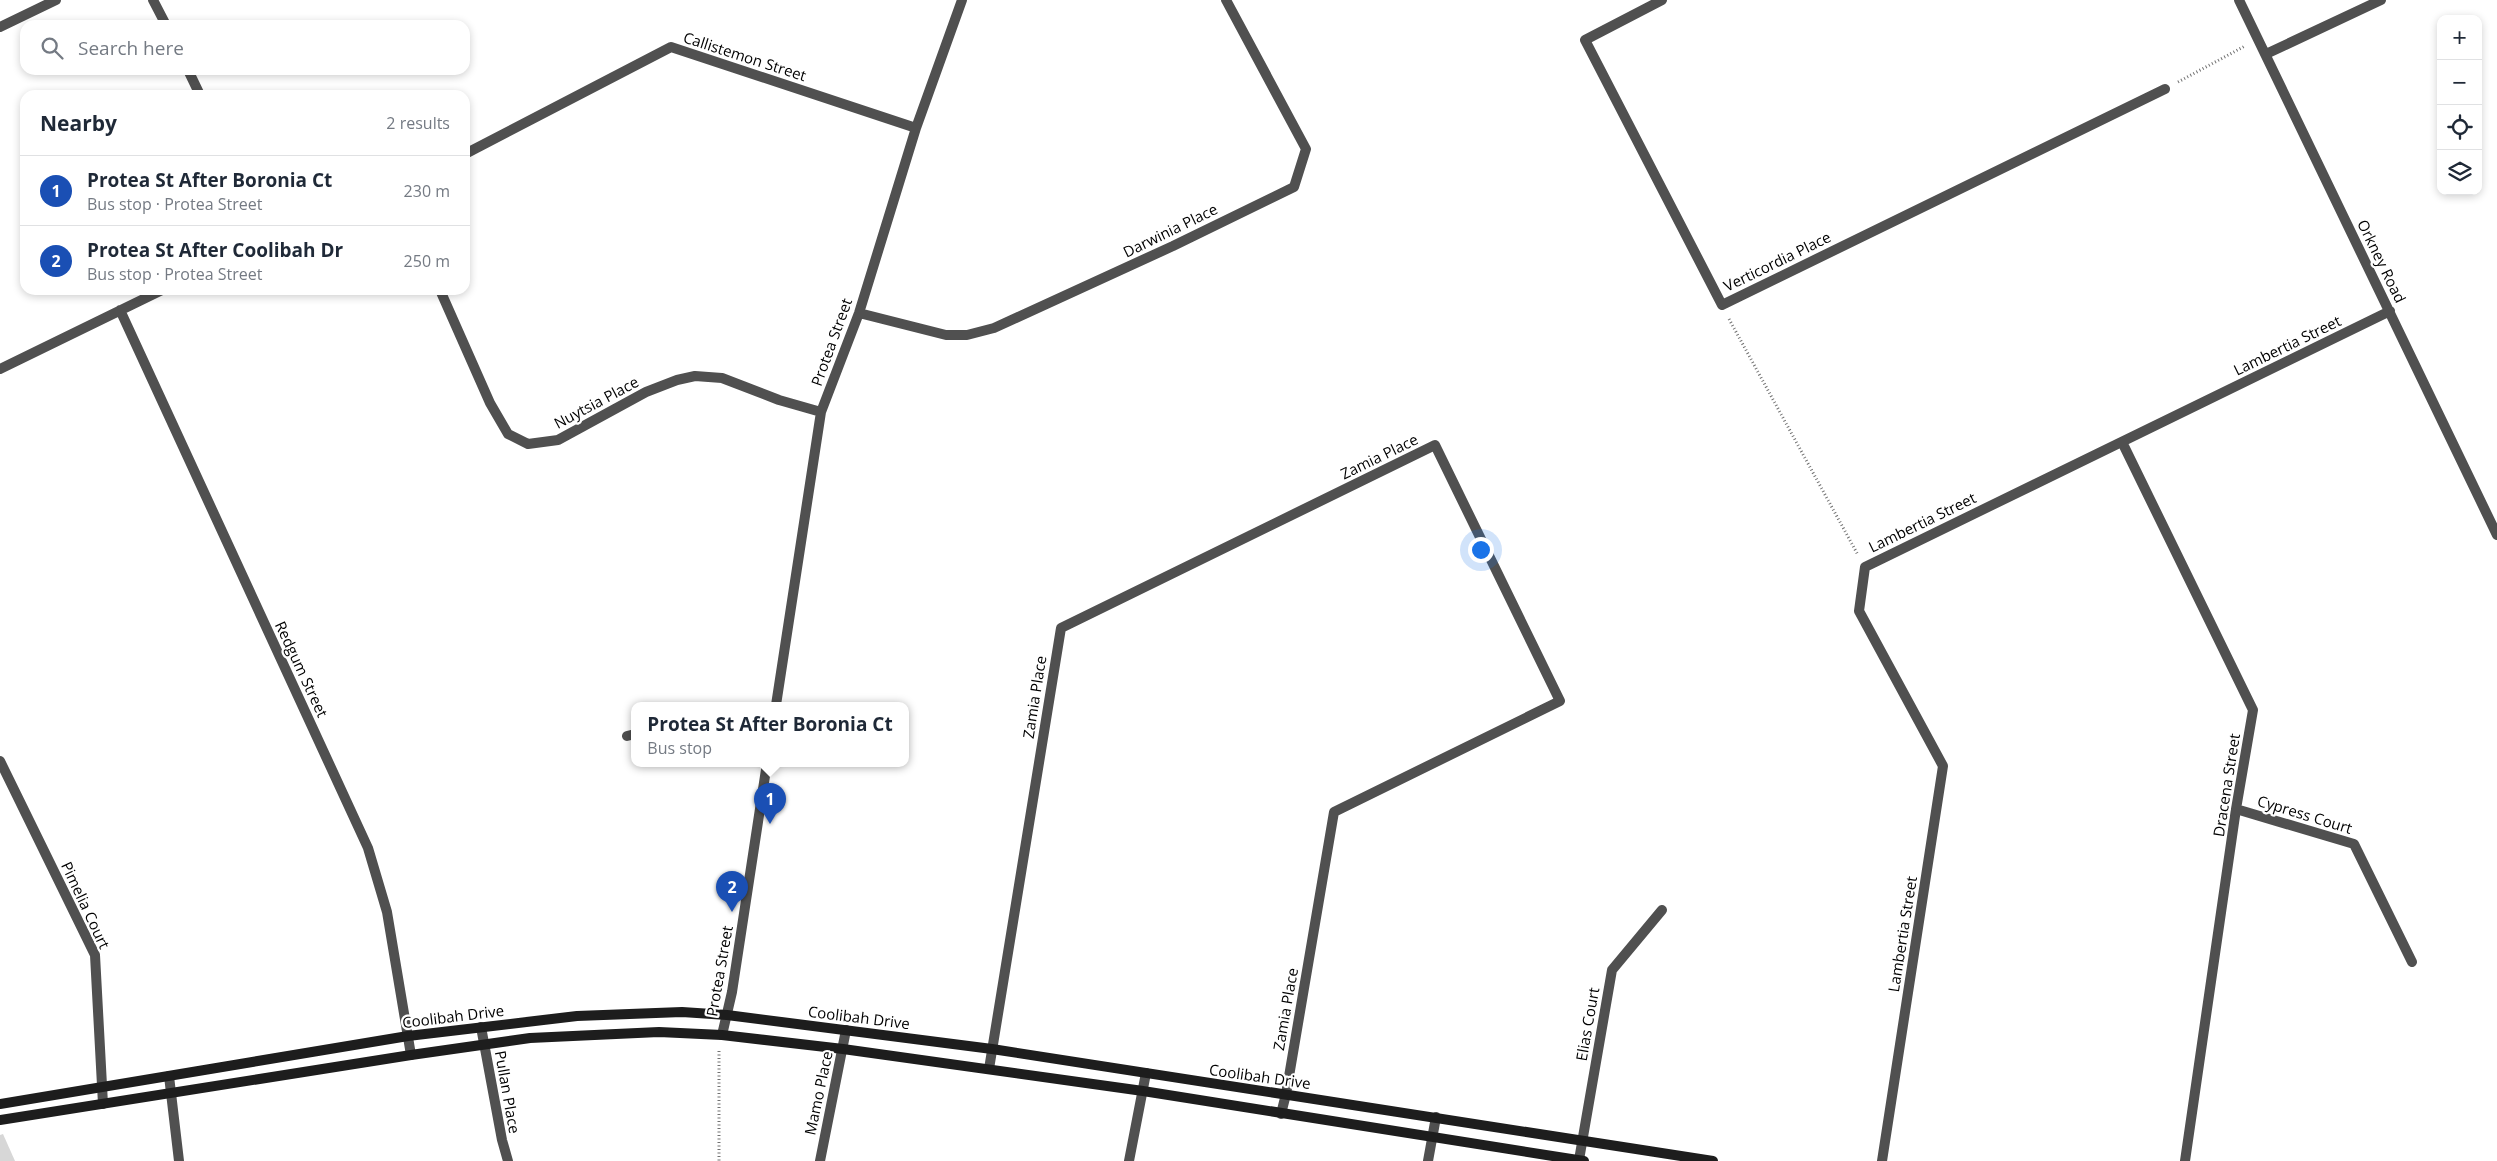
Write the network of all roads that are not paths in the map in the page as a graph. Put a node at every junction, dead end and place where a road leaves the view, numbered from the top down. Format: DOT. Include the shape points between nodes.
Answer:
graph roads {
  1 [pos="56,0"];
  2 [pos="153,0"];
  3 [pos="962,0"];
  4 [pos="1226,0"];
  5 [pos="1662,0"];
  6 [pos="2238,0"];
  7 [pos="2381,0"];
  8 [pos="163,20"];
  9 [pos="0,27"];
  10 [pos="2266,54"];
  11 [pos="190,75"];
  12 [pos="2165,89"];
  13 [pos="198,90"];
  14 [pos="916,128"];
  15 [pos="470,151"];
  16 [pos="152,295"];
  17 [pos="442,295"];
  18 [pos="120,310"];
  19 [pos="2390,312"];
  20 [pos="859,313"];
  21 [pos="0,369"];
  22 [pos="821,412"];
  23 [pos="2122,442"];
  24 [pos="2497,535"];
  25 [pos="776,702"];
  26 [pos="0,761"];
  27 [pos="766,767"];
  28 [pos="2236,809"];
  29 [pos="1662,910"];
  30 [pos="2412,962"];
  31 [pos="727,1015"];
  32 [pos="481,1027"];
  33 [pos="846,1030"];
  34 [pos="722,1035"];
  35 [pos="408,1036"];
  36 [pos="484,1045"];
  37 [pos="843,1049"];
  38 [pos="992,1049"];
  39 [pos="411,1054"];
  40 [pos="988,1069"];
  41 [pos="1146,1073"];
  42 [pos="169,1076"];
  43 [pos="102,1087"];
  44 [pos="1143,1091"];
  45 [pos="171,1094"];
  46 [pos="1286,1094"];
  47 [pos="0,1104"];
  48 [pos="103,1104"];
  49 [pos="1280,1114"];
  50 [pos="1436,1117"];
  51 [pos="0,1120"];
  52 [pos="1432,1137"];
  53 [pos="1583,1141"];
  54 [pos="180,1161"];
  55 [pos="508,1161"];
  56 [pos="820,1161"];
  57 [pos="1129,1161"];
  58 [pos="1428,1161"];
  59 [pos="1581,1161"];
  60 [pos="1713,1161"];
  61 [pos="1882,1161"];
  62 [pos="2185,1161"];
  1 -- 9 [label="street"];
  2 -- 8 [label="street"];
  3 -- 14 [label="street, Protea Street"];
  4 -- 20 [label="street, Darwinia Place" via="1306,149 1294,186 994,328 946,336"];
  5 -- 12 [label="street, Verticordia Place" via="1585,40 1722,305"];
  6 -- 10 [label="street, Orkney Road"];
  7 -- 10 [label="street"];
  10 -- 19 [label="street, Orkney Road"];
  11 -- 13 [label="street"];
  14 -- 15 [label="street, Callistemon Street" via="671,47"];
  14 -- 20 [label="street, Protea Street"];
  16 -- 18 [label="street"];
  17 -- 22 [label="street, Nuytsia Place" via="490,403 508,434 528,444 558,440 646,392 695,376 722,378"];
  18 -- 21 [label="street"];
  18 -- 35 [label="street, Redgum Street" via="368,848 387,912"];
  19 -- 23 [label="street, Lambertia Street"];
  19 -- 24 [label="street, Orkney Road"];
  20 -- 22 [label="street, Protea Street"];
  22 -- 25 [label="street, Protea Street"];
  23 -- 28 [label="street, Dracena Street" via="2253,710"];
  23 -- 61 [label="street, Lambertia Street" via="1865,566 1858,611 1943,766"];
  26 -- 43 [label="street, Pimelia Court" via="94,954"];
  27 -- 31 [label="street, Protea Street"];
  28 -- 30 [label="street, Cypress Court" via="2354,844"];
  28 -- 62 [label="street, Dracena Street"];
  29 -- 53 [label="street, Elias Court" via="1612,970"];
  31 -- 32 [label="main road, Coolibah Drive" via="633,1013"];
  31 -- 33 [label="main road, Coolibah Drive"];
  31 -- 34 [label="street, Protea Street"];
  32 -- 35 [label="main road, Coolibah Drive"];
  32 -- 36 [label="street, Pullan Place"];
  33 -- 37 [label="street, Mamo Place"];
  33 -- 38 [label="main road, Coolibah Drive"];
  34 -- 36 [label="main road" via="606,1033"];
  34 -- 37 [label="main road"];
  35 -- 39 [label="street, Redgum Street"];
  35 -- 42 [label="main road, Coolibah Drive"];
  36 -- 39 [label="main road"];
  36 -- 55 [label="street, Pullan Place"];
  37 -- 40 [label="main road"];
  37 -- 56 [label="street, Mamo Place"];
  38 -- 40 [label="street, Zamia Place"];
  38 -- 41 [label="main road, Coolibah Drive"];
  38 -- 46 [label="street, Zamia Place" via="1061,628 1435,445 1560,701 1334,812"];
  39 -- 45 [label="main road"];
  40 -- 44 [label="main road"];
  41 -- 44 [label="street"];
  41 -- 46 [label="main road, Coolibah Drive"];
  42 -- 43 [label="main road, Coolibah Drive"];
  42 -- 45 [label="street"];
  43 -- 47 [label="main road, Coolibah Drive"];
  43 -- 48 [label="street, Pimelia Court"];
  44 -- 49 [label="main road"];
  44 -- 57 [label="street"];
  45 -- 48 [label="main road"];
  45 -- 54 [label="street"];
  46 -- 49 [label="street, Zamia Place"];
  46 -- 50 [label="main road, Coolibah Drive"];
  48 -- 51 [label="main road"];
  49 -- 52 [label="main road"];
  50 -- 52 [label="street"];
  50 -- 53 [label="main road, Coolibah Drive"];
  52 -- 58 [label="street"];
  52 -- 59 [label="main road"];
  53 -- 59 [label="street, Elias Court"];
  53 -- 60 [label="main road, Coolibah Drive"];
}
